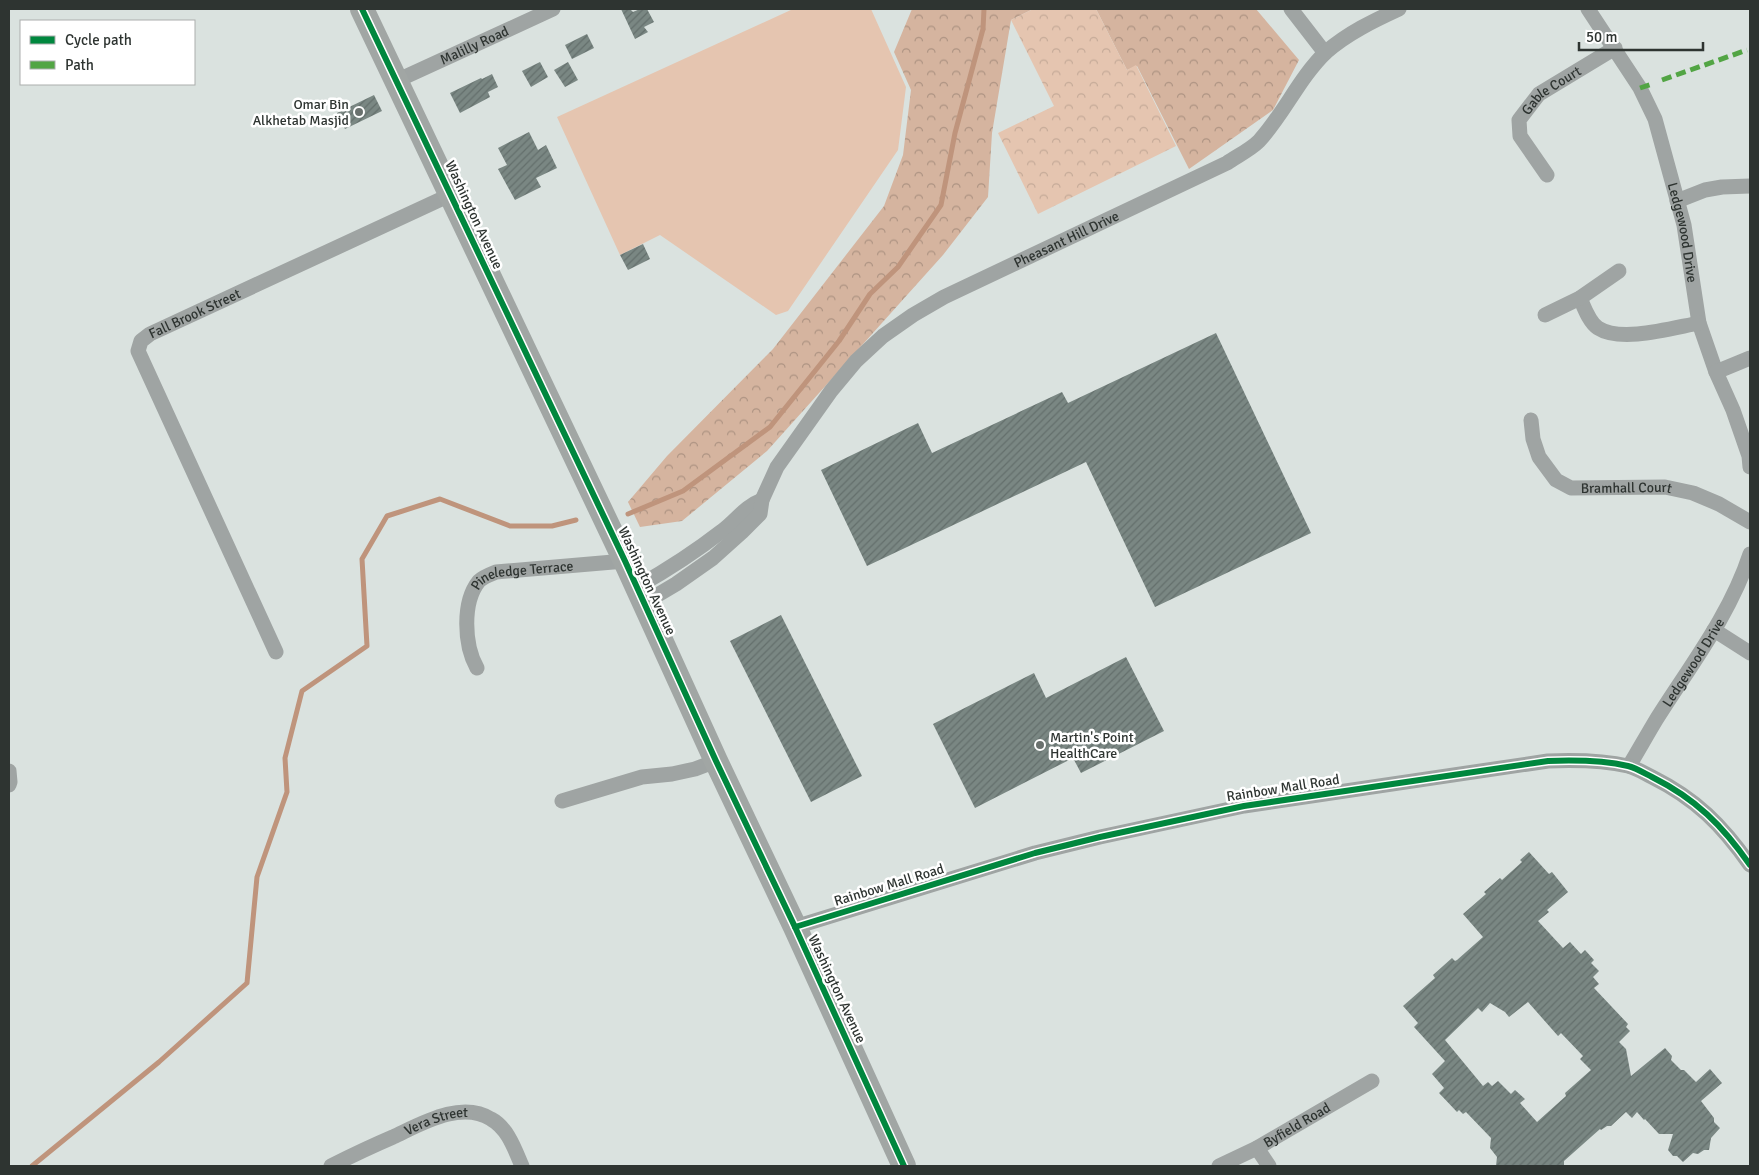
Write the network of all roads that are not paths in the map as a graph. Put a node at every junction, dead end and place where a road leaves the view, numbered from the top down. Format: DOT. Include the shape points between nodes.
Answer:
graph roads {
  1 [pos="362,9"];
  2 [pos="553,9"];
  3 [pos="1290,9"];
  4 [pos="1399,9"];
  5 [pos="1588,9"];
  6 [pos="1615,48"];
  7 [pos="1325,54"];
  8 [pos="396,81"];
  9 [pos="1547,175"];
  10 [pos="1750,186"];
  11 [pos="450,195"];
  12 [pos="1677,201"];
  13 [pos="1618,271"];
  14 [pos="1580,298"];
  15 [pos="1545,315"];
  16 [pos="1699,323"];
  17 [pos="1750,358"];
  18 [pos="1716,372"];
  19 [pos="1531,420"];
  20 [pos="1750,467"];
  21 [pos="1750,522"];
  22 [pos="1750,554"];
  23 [pos="624,561"];
  24 [pos="640,595"];
  25 [pos="1714,630"];
  26 [pos="276,652"];
  27 [pos="1750,652"];
  28 [pos="477,668"];
  29 [pos="716,761"];
  30 [pos="1629,766"];
  31 [pos="9,771"];
  32 [pos="9,786"];
  33 [pos="562,801"];
  34 [pos="1750,865"];
  35 [pos="795,927"];
  36 [pos="1372,1081"];
  37 [pos="1257,1148"];
  38 [pos="330,1166"];
  39 [pos="522,1166"];
  40 [pos="904,1166"];
  41 [pos="1219,1166"];
  42 [pos="1269,1166"];
  1 -- 8 [label="main road, Washington Avenue"];
  2 -- 8 [label="street, Malilly Road"];
  3 -- 7 [label="street"];
  4 -- 7 [label="street, Pheasant Hill Drive" via="1349,34"];
  5 -- 6 [label="street, Ledgewood Drive"];
  6 -- 9 [label="street, Gable Court" via="1540,94 1519,120 1520,136"];
  6 -- 12 [label="street, Ledgewood Drive" via="1655,119"];
  7 -- 24 [label="street, Pheasant Hill Drive" via="1257,143 1227,163 944,297 883,336 831,391 777,467 762,500 760,514 728,545 676,584"];
  8 -- 11 [label="main road, Washington Avenue"];
  10 -- 12 [label="street" via="1705,190"];
  11 -- 23 [label="main road, Washington Avenue"];
  11 -- 26 [label="street, Fall Brook Street" via="141,341 138,351"];
  12 -- 16 [label="street, Ledgewood Drive" via="1684,225"];
  13 -- 14 [label="street"];
  14 -- 15 [label="street"];
  14 -- 16 [label="street" via="1597,328 1612,334 1627,336"];
  16 -- 18 [label="street, Ledgewood Drive"];
  17 -- 18 [label="street"];
  18 -- 20 [label="street, Ledgewood Drive" via="1734,410"];
  19 -- 21 [label="street, Bramhall Court" via="1539,457 1556,480 1571,488 1665,487 1693,493"];
  22 -- 25 [label="street, Ledgewood Drive" via="1736,591"];
  23 -- 24 [label="main road, Washington Avenue"];
  23 -- 28 [label="street, Pineledge Terrace" via="496,572 480,580 470,598 467,626 471,657"];
  24 -- 29 [label="main road, Washington Avenue"];
  25 -- 27 [label="street"];
  25 -- 30 [label="street, Ledgewood Drive"];
  29 -- 33 [label="street"];
  29 -- 35 [label="main road, Washington Avenue"];
  30 -- 34 [label="street, Rainbow Mall Road" via="1692,800 1715,820"];
  30 -- 35 [label="street, Rainbow Mall Road" via="1579,760 1548,761 1206,813 1035,853"];
  31 -- 32 [label="street"];
  35 -- 40 [label="main road, Washington Avenue"];
  36 -- 37 [label="street, Byfield Road"];
  37 -- 41 [label="street, Byfield Road"];
  37 -- 42 [label="street"];
  38 -- 39 [label="street, Vera Street" via="431,1119 463,1112 492,1118 502,1128"];
}
